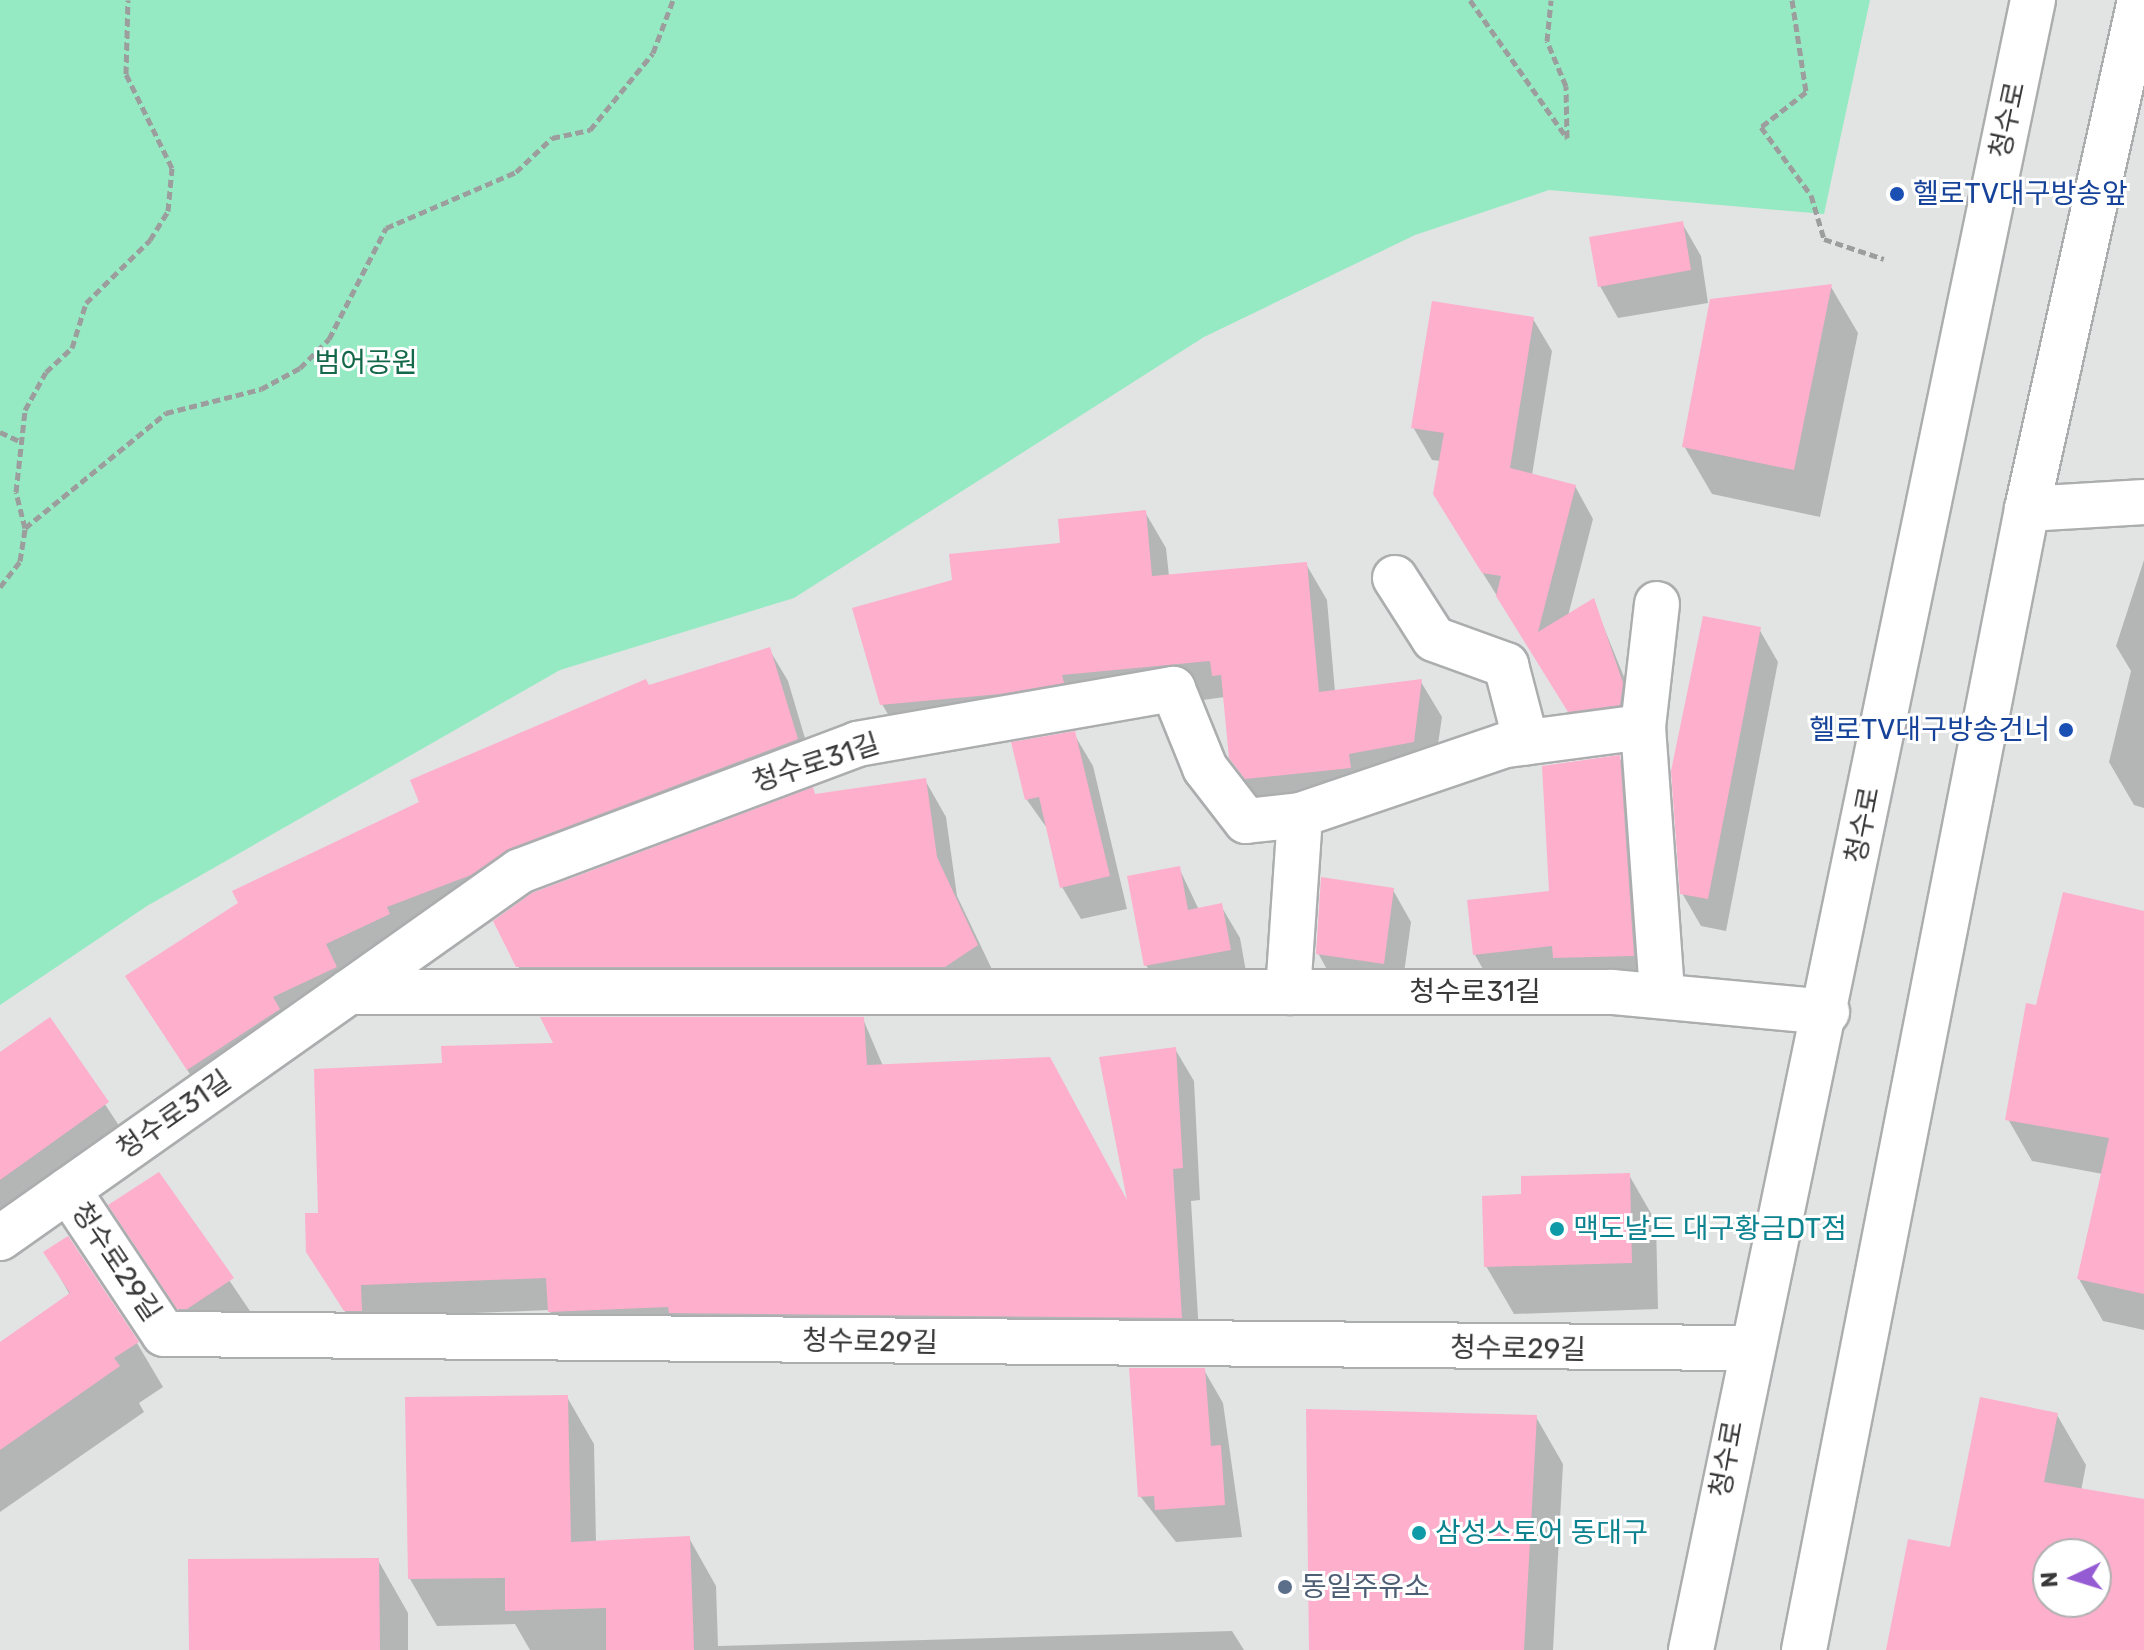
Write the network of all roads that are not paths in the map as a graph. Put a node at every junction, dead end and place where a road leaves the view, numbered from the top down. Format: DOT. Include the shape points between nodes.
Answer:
graph roads {
  1 [pos="2033,0"];
  2 [pos="2140,0"];
  3 [pos="2144,502"];
  4 [pos="2027,509"];
  5 [pos="1395,578"];
  6 [pos="1657,604"];
  7 [pos="1643,727"];
  8 [pos="1526,742"];
  9 [pos="1300,815"];
  10 [pos="349,992"];
  11 [pos="1288,992"];
  12 [pos="1662,995"];
  13 [pos="1827,1012"];
  14 [pos="68,1190"];
  15 [pos="0,1238"];
  16 [pos="1748,1348"];
  17 [pos="1690,1640"];
  18 [pos="1804,1650"];
  1 -- 13 [label="street, 청수로"];
  2 -- 4 [label="street"];
  3 -- 4 [label="street"];
  4 -- 18 [label="street"];
  5 -- 8 [label="street" via="1434,639 1506,665"];
  6 -- 7 [label="street"];
  7 -- 8 [label="street, 청수로31길"];
  7 -- 12 [label="street"];
  8 -- 9 [label="street, 청수로31길"];
  9 -- 10 [label="street, 청수로31길" via="1246,821 1205,768 1173,689 857,744 520,871"];
  9 -- 11 [label="street"];
  10 -- 11 [label="street, 청수로31길"];
  10 -- 14 [label="street, 청수로31길"];
  11 -- 12 [label="street, 청수로31길"];
  12 -- 13 [label="street, 청수로31길"];
  13 -- 16 [label="street, 청수로"];
  14 -- 15 [label="street, 청수로31길"];
  14 -- 16 [label="street, 청수로29길" via="164,1334"];
  16 -- 17 [label="street, 청수로"];
}
